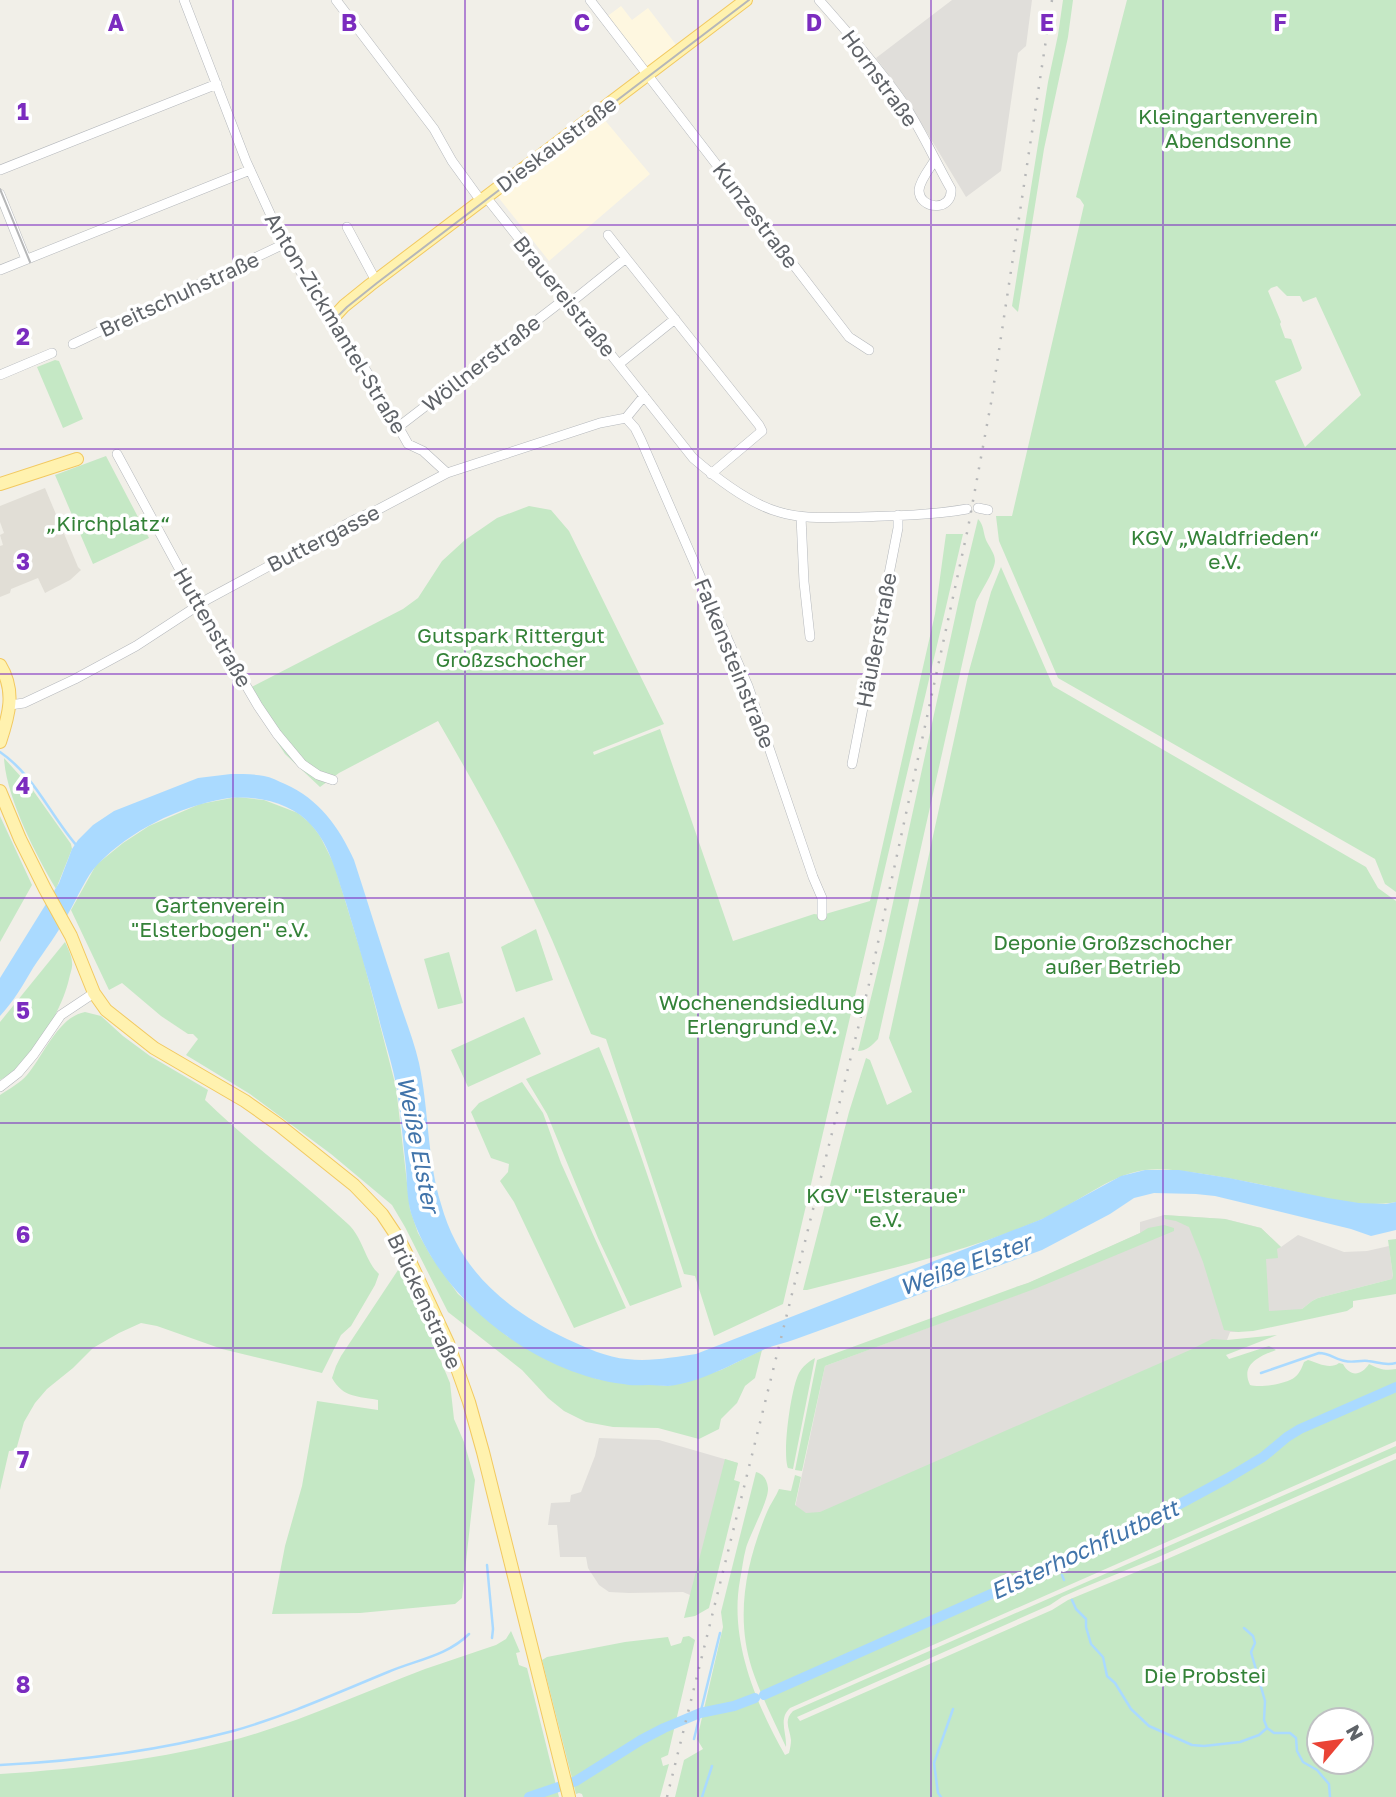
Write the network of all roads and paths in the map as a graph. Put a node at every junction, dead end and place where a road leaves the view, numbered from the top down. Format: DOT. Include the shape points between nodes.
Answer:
graph roads {
  1 [pos="184,0"];
  2 [pos="336,0"];
  3 [pos="590,0"];
  4 [pos="819,0"];
  5 [pos="737,3"];
  6 [pos="648,74"];
  7 [pos="217,84"];
  8 [pos="935,160"];
  9 [pos="0,170"];
  10 [pos="250,170"];
  11 [pos="0,194"];
  12 [pos="484,199"];
  13 [pos="347,227"];
  14 [pos="608,235"];
  15 [pos="284,244"];
  16 [pos="626,258"];
  17 [pos="26,259"];
  18 [pos="0,270"];
  19 [pos="376,281"];
  20 [pos="568,301"];
  21 [pos="332,319"];
  22 [pos="675,319"];
  23 [pos="73,344"];
  24 [pos="869,350"];
  25 [pos="52,353"];
  26 [pos="619,364"];
  27 [pos="0,374"];
  28 [pos="644,396"];
  29 [pos="626,418"];
  30 [pos="397,428"];
  31 [pos="117,454"];
  32 [pos="77,458"];
  33 [pos="447,472"];
  34 [pos="712,474"];
  35 [pos="0,484"];
  36 [pos="967,509"];
  37 [pos="898,515"];
  38 [pos="801,517"];
  39 [pos="199,605"];
  40 [pos="810,637"];
  41 [pos="0,665"];
  42 [pos="10,705"];
  43 [pos="0,742"];
  44 [pos="852,764"];
  45 [pos="333,780"];
  46 [pos="0,791"];
  47 [pos="822,915"];
  48 [pos="94,993"];
  49 [pos="0,1087"];
  50 [pos="569,1797"];
  1 -- 7 [label="street, Anton-Zickmantel-Straße"];
  2 -- 12 [label="street, Brauereistraße"];
  3 -- 6 [label="street, Kunzestraße"];
  4 -- 8 [label="street, Hornstraße" via="891,87"];
  5 -- 6 [label="main road, Dieskaustraße"];
  6 -- 12 [label="main road, Dieskaustraße"];
  6 -- 24 [label="street, Kunzestraße" via="849,337"];
  7 -- 9 [label="street"];
  7 -- 10 [label="street, Anton-Zickmantel-Straße"];
  8 -- 8 [label="street, Hornstraße" via="951,194 948,201 934,206 922,199 919,190"];
  10 -- 15 [label="street, Anton-Zickmantel-Straße"];
  10 -- 17 [label="street"];
  11 -- 17 [label="street"];
  12 -- 19 [label="main road, Dieskaustraße"];
  12 -- 20 [label="street, Brauereistraße"];
  13 -- 19 [label="street"];
  14 -- 16 [label="street"];
  15 -- 21 [label="street, Anton-Zickmantel-Straße"];
  15 -- 23 [label="street, Breitschuhstraße"];
  16 -- 20 [label="street, Wöllnerstraße"];
  16 -- 22 [label="street"];
  17 -- 18 [label="street"];
  19 -- 21 [label="main road, Dieskaustraße"];
  20 -- 26 [label="street, Brauereistraße"];
  20 -- 30 [label="street, Wöllnerstraße"];
  21 -- 30 [label="street, Anton-Zickmantel-Straße"];
  22 -- 26 [label="street"];
  22 -- 34 [label="street" via="762,431"];
  25 -- 27 [label="street"];
  26 -- 28 [label="street, Brauereistraße"];
  28 -- 29 [label="street"];
  28 -- 34 [label="street, Brauereistraße" via="693,458"];
  29 -- 33 [label="street, Buttergasse"];
  29 -- 47 [label="street, Falkensteinstraße" via="641,440 748,686 822,898"];
  30 -- 33 [label="street, Anton-Zickmantel-Straße" via="408,444"];
  31 -- 39 [label="street, Huttenstraße"];
  32 -- 35 [label="main road"];
  33 -- 39 [label="street, Buttergasse"];
  34 -- 38 [label="street, Brauereistraße" via="759,504"];
  36 -- 37 [label="street, Brauereistraße"];
  37 -- 38 [label="street, Brauereistraße"];
  37 -- 44 [label="street, Häußerstraße"];
  38 -- 40 [label="street"];
  39 -- 42 [label="street, Buttergasse" via="75,680"];
  39 -- 45 [label="street, Huttenstraße" via="277,734 302,764"];
  41 -- 42 [label="main road" via="8,682"];
  42 -- 43 [label="main road"];
  46 -- 48 [label="main road, Brückenstraße"];
  48 -- 49 [label="street" via="61,1015 18,1073"];
  48 -- 50 [label="main road, Brückenstraße" via="106,1010 155,1048 245,1101 329,1163 370,1200 393,1230 459,1372"];
}
